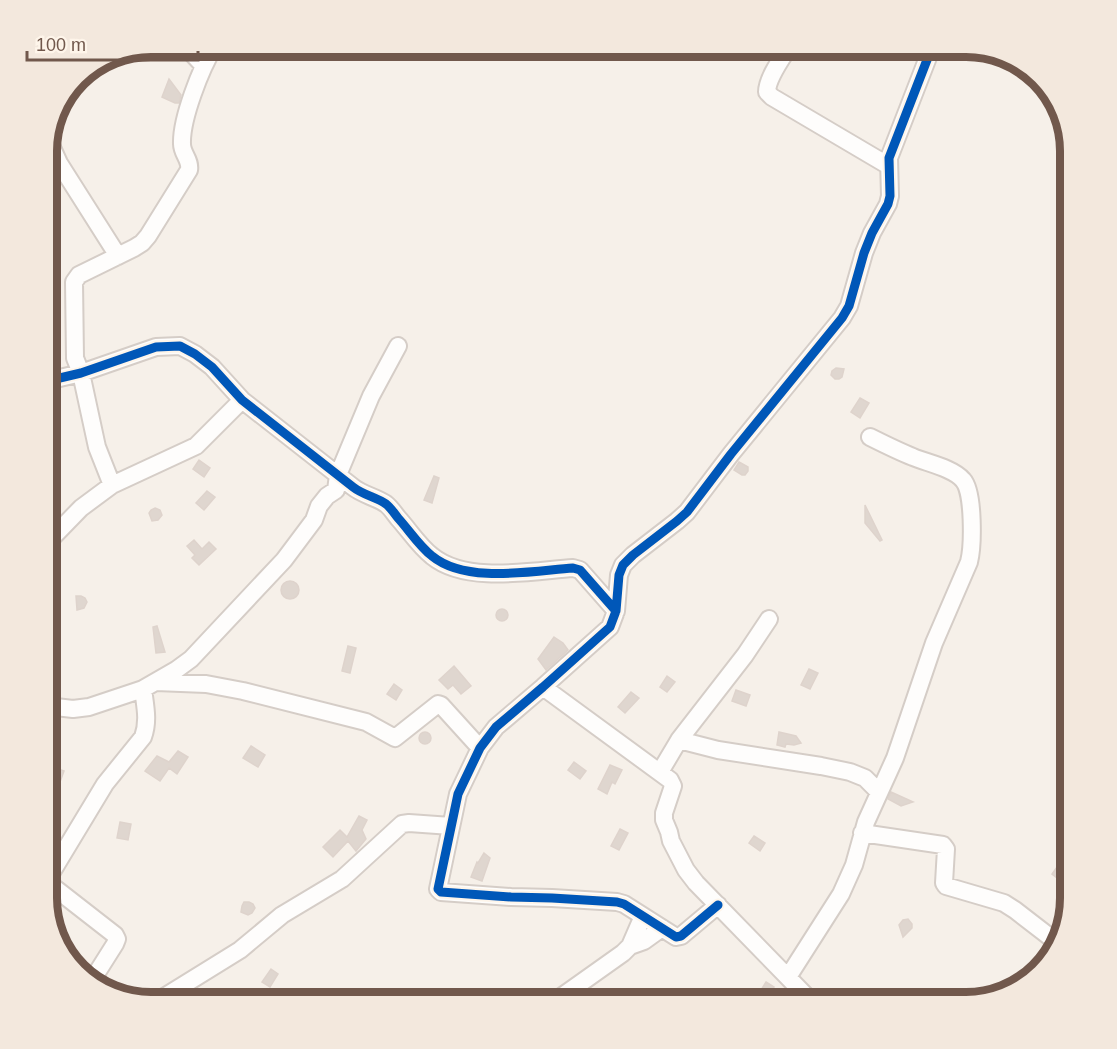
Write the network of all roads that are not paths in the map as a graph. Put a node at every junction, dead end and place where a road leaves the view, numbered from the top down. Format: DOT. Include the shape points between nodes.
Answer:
graph roads {
  1 [pos="196,57"];
  2 [pos="208,57"];
  3 [pos="783,57"];
  4 [pos="928,57"];
  5 [pos="204,66"];
  6 [pos="57,159"];
  7 [pos="889,166"];
  8 [pos="118,256"];
  9 [pos="398,346"];
  10 [pos="81,372"];
  11 [pos="57,378"];
  12 [pos="242,400"];
  13 [pos="870,437"];
  14 [pos="337,482"];
  15 [pos="112,485"];
  16 [pos="57,533"];
  17 [pos="616,612"];
  18 [pos="769,619"];
  19 [pos="150,686"];
  20 [pos="543,687"];
  21 [pos="57,707"];
  22 [pos="679,740"];
  23 [pos="480,748"];
  24 [pos="660,772"];
  25 [pos="879,792"];
  26 [pos="451,826"];
  27 [pos="862,833"];
  28 [pos="57,864"];
  29 [pos="57,889"];
  30 [pos="717,905"];
  31 [pos="643,916"];
  32 [pos="662,928"];
  33 [pos="1051,938"];
  34 [pos="630,946"];
  35 [pos="96,974"];
  36 [pos="788,977"];
  37 [pos="172,992"];
  38 [pos="568,992"];
  39 [pos="802,992"];
  1 -- 5 [label="street"];
  2 -- 5 [label="street"];
  3 -- 7 [label="street" via="769,80 767,92"];
  4 -- 7 [label="street"];
  5 -- 8 [label="street" via="183,126 182,147 189,170 148,236"];
  6 -- 8 [label="street"];
  7 -- 17 [label="street" via="888,204 872,233 842,318 687,512 623,566"];
  8 -- 10 [label="street" via="79,275 74,282 75,358"];
  9 -- 14 [label="street" via="371,396"];
  10 -- 11 [label="street"];
  10 -- 12 [label="street" via="156,347 180,346 212,367"];
  10 -- 15 [label="street" via="97,447"];
  12 -- 14 [label="street"];
  12 -- 15 [label="street" via="196,446"];
  13 -- 25 [label="street" via="956,473 967,485 972,519 969,562 928,658 895,758"];
  14 -- 17 [label="street" via="387,505 442,563 480,573 573,568 580,570"];
  14 -- 19 [label="street" via="284,560 190,659"];
  15 -- 16 [label="street"];
  17 -- 20 [label="street" via="610,627"];
  18 -- 22 [label="street"];
  19 -- 21 [label="street" via="89,707"];
  19 -- 23 [label="street" via="206,684 243,691 366,722 395,738 438,704"];
  19 -- 28 [label="street" via="143,736 105,784"];
  20 -- 23 [label="street" via="496,727"];
  20 -- 24 [label="street"];
  22 -- 24 [label="street"];
  22 -- 25 [label="street" via="850,772 865,778"];
  23 -- 26 [label="street" via="458,794"];
  24 -- 30 [label="street" via="673,786 664,813 671,841 691,876"];
  25 -- 27 [label="street"];
  26 -- 31 [label="street" via="439,891 617,902"];
  26 -- 37 [label="street" via="402,824 342,879 282,915 240,950"];
  27 -- 33 [label="street" via="943,845 946,886 1004,903"];
  27 -- 36 [label="street" via="841,894"];
  29 -- 35 [label="street" via="117,939"];
  30 -- 32 [label="street" via="681,936"];
  30 -- 36 [label="street"];
  31 -- 32 [label="street"];
  31 -- 34 [label="street"];
  32 -- 34 [label="street"];
  34 -- 38 [label="street"];
  36 -- 39 [label="street"];
}
